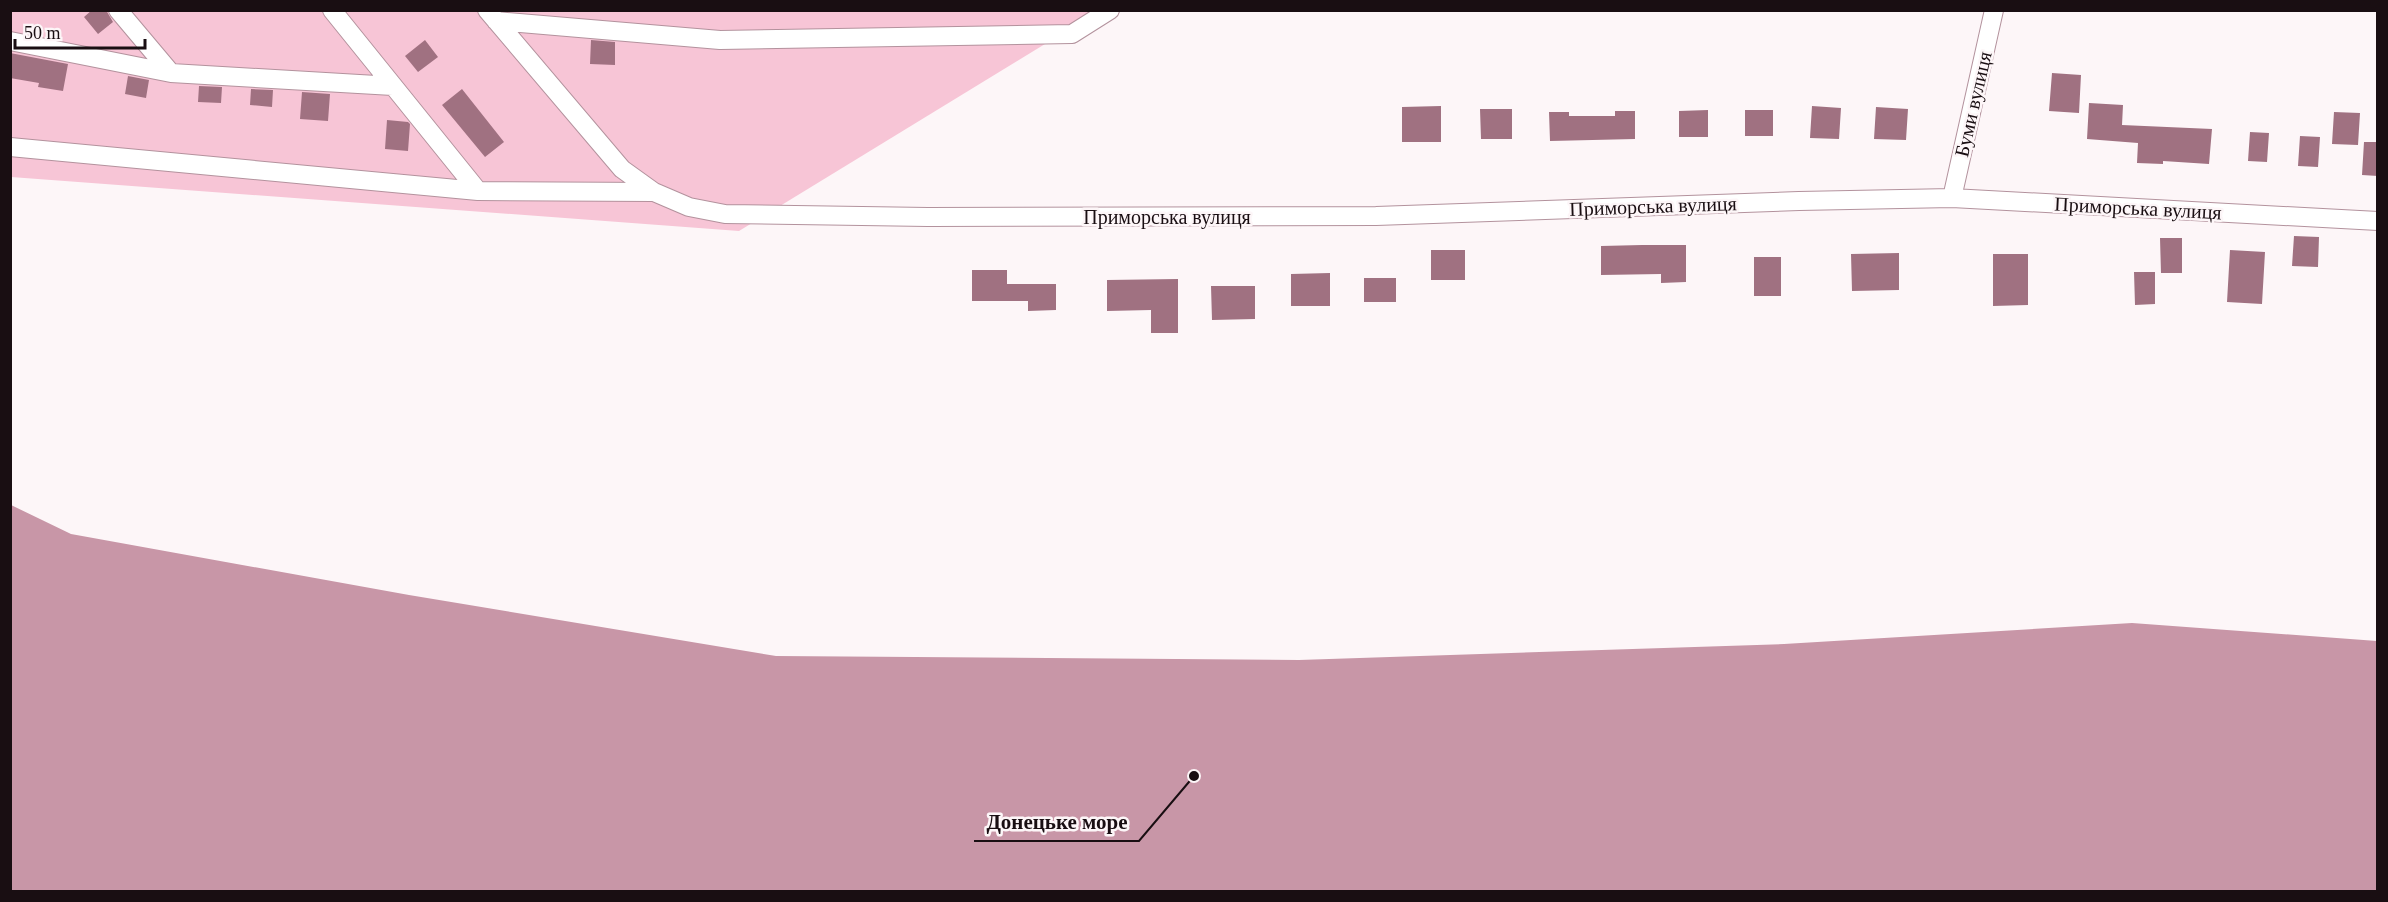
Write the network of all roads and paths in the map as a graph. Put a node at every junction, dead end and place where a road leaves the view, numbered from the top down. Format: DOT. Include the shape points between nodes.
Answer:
graph roads {
  1 [pos="118,10"];
  2 [pos="332,10"];
  3 [pos="1110,10"];
  4 [pos="1994,10"];
  5 [pos="491,16"];
  6 [pos="10,41"];
  7 [pos="171,73"];
  8 [pos="393,86"];
  9 [pos="10,147"];
  10 [pos="478,191"];
  11 [pos="654,192"];
  12 [pos="1952,198"];
  13 [pos="2378,221"];
  1 -- 7 [label="street"];
  2 -- 8 [label="street"];
  3 -- 5 [label="street" via="1072,34 720,40"];
  4 -- 12 [label="street, Буми вулиця"];
  5 -- 11 [label="street" via="622,169"];
  6 -- 7 [label="street"];
  7 -- 8 [label="street"];
  8 -- 10 [label="street"];
  9 -- 10 [label="street"];
  10 -- 11 [label="street"];
  11 -- 12 [label="street, Приморська вулиця" via="689,207 725,214 928,217 1376,216"];
  12 -- 13 [label="street, Приморська вулиця"];
}
